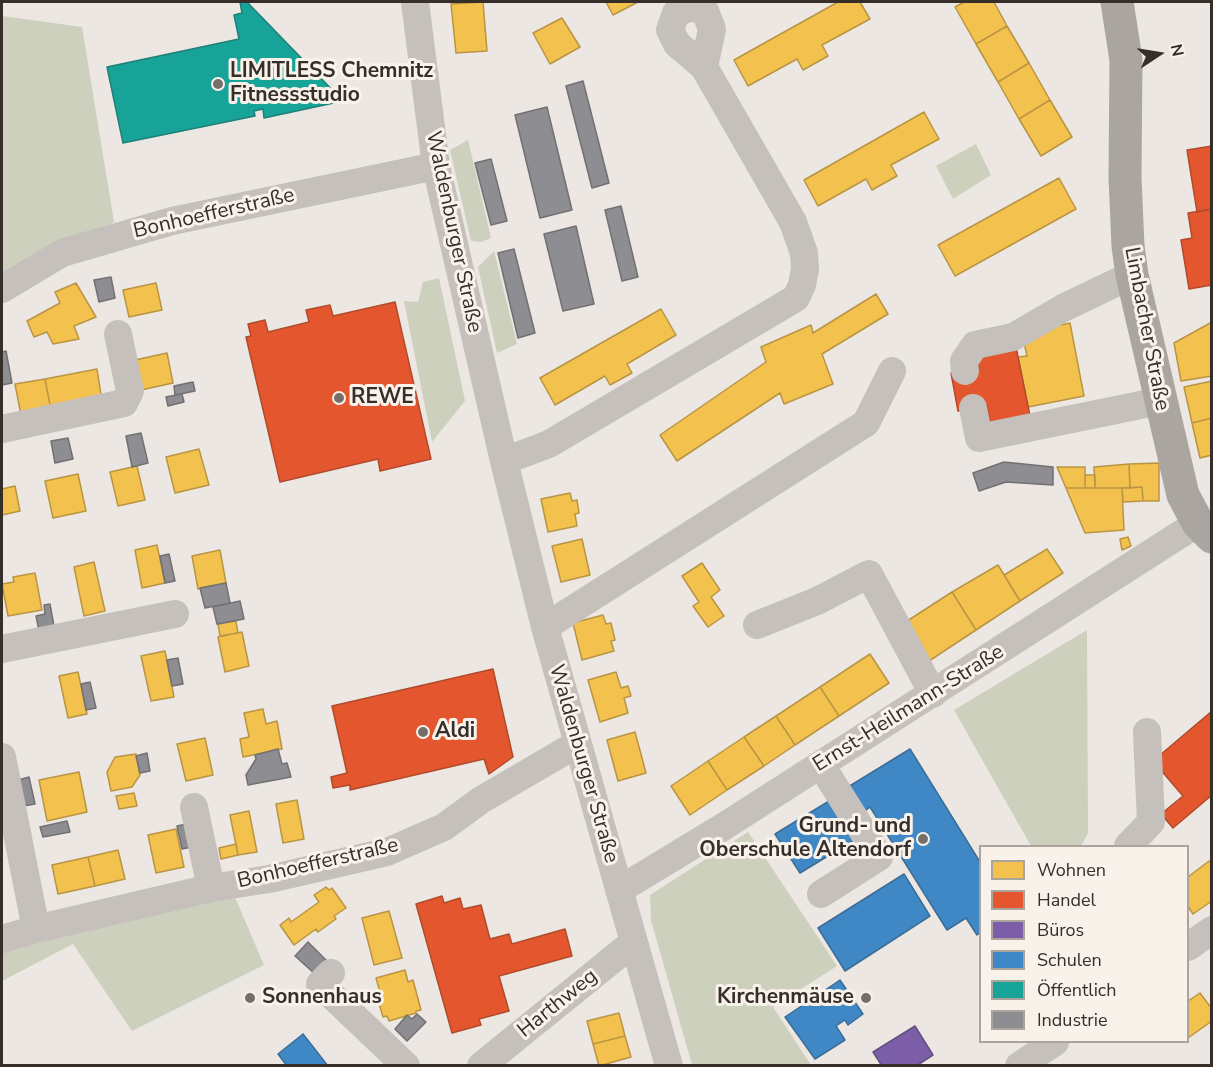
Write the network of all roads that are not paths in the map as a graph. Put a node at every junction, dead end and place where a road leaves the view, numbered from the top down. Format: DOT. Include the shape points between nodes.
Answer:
graph roads {
  1 [pos="415,2"];
  2 [pos="1117,2"];
  3 [pos="704,67"];
  4 [pos="436,166"];
  5 [pos="1132,274"];
  6 [pos="2,289"];
  7 [pos="118,334"];
  8 [pos="892,371"];
  9 [pos="965,371"];
  10 [pos="1160,401"];
  11 [pos="973,408"];
  12 [pos="2,429"];
  13 [pos="504,461"];
  14 [pos="1205,530"];
  15 [pos="175,614"];
  16 [pos="757,625"];
  17 [pos="545,627"];
  18 [pos="2,649"];
  19 [pos="933,694"];
  20 [pos="1147,732"];
  21 [pos="577,744"];
  22 [pos="2,757"];
  23 [pos="827,774"];
  24 [pos="194,807"];
  25 [pos="1129,845"];
  26 [pos="211,888"];
  27 [pos="619,890"];
  28 [pos="821,894"];
  29 [pos="36,929"];
  30 [pos="1212,930"];
  31 [pos="2,939"];
  32 [pos="634,942"];
  33 [pos="1189,946"];
  34 [pos="331,973"];
  35 [pos="1052,1043"];
  36 [pos="406,1065"];
  37 [pos="481,1065"];
  38 [pos="669,1065"];
  39 [pos="1019,1065"];
  1 -- 4 [label="street, Waldenburger Straße"];
  2 -- 5 [label="main road, Limbacher Straße" via="1126,60 1125,178"];
  3 -- 13 [label="street" via="800,240 804,269 796,298 549,444"];
  4 -- 6 [label="street, Bonhoefferstraße" via="172,221 62,253"];
  4 -- 13 [label="street, Waldenburger Straße"];
  5 -- 9 [label="street" via="1013,337 975,345 964,361"];
  5 -- 10 [label="main road, Limbacher Straße"];
  7 -- 12 [label="street" via="130,391 124,403"];
  8 -- 17 [label="street" via="866,423"];
  10 -- 11 [label="street" via="979,438"];
  10 -- 14 [label="main road, Limbacher Straße" via="1183,495"];
  13 -- 17 [label="street, Waldenburger Straße"];
  14 -- 19 [label="street, Ernst-Heilmann-Straße"];
  15 -- 18 [label="street"];
  16 -- 19 [label="street" via="817,601 869,574"];
  17 -- 21 [label="street, Waldenburger Straße"];
  19 -- 23 [label="street, Ernst-Heilmann-Straße"];
  20 -- 25 [label="street" via="1151,822"];
  21 -- 26 [label="street, Bonhoefferstraße" via="481,800 444,827 387,852"];
  21 -- 27 [label="street, Waldenburger Straße"];
  22 -- 29 [label="street"];
  23 -- 27 [label="street, Ernst-Heilmann-Straße"];
  23 -- 28 [label="street" via="879,857"];
  24 -- 26 [label="street, Bonhoefferstraße"];
  26 -- 29 [label="street, Bonhoefferstraße"];
  27 -- 32 [label="street, Waldenburger Straße"];
  29 -- 31 [label="street, Bonhoefferstraße"];
  30 -- 33 [label="street"];
  32 -- 37 [label="street, Harthweg"];
  32 -- 38 [label="street, Waldenburger Straße"];
  34 -- 36 [label="street" via="320,984"];
  35 -- 39 [label="street"];
}
